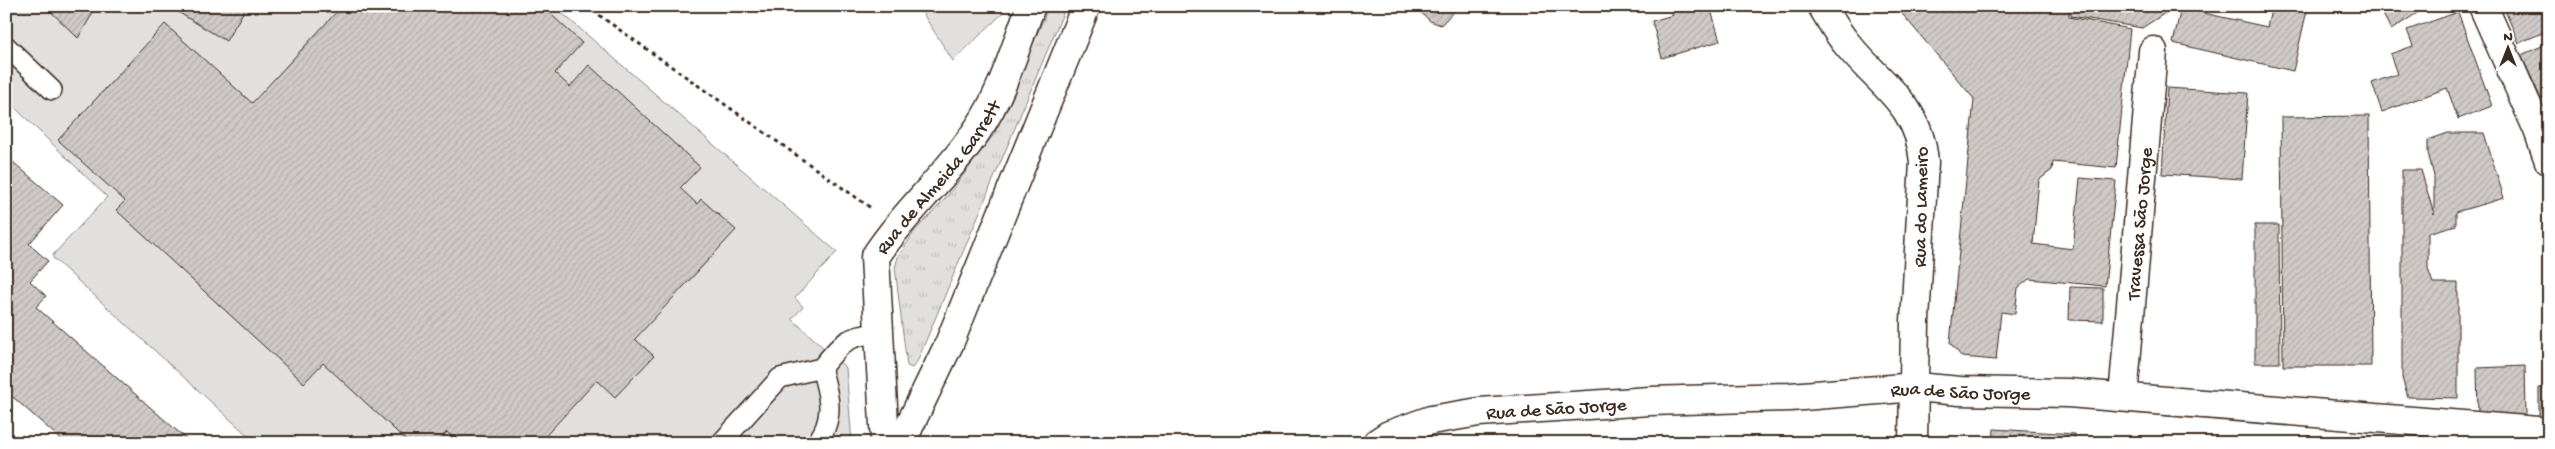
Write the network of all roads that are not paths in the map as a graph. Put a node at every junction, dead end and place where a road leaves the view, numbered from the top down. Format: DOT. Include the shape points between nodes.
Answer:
graph roads {
  1 [pos="1031,6"];
  2 [pos="1086,6"];
  3 [pos="1822,6"];
  4 [pos="2483,6"];
  5 [pos="6,46"];
  6 [pos="2153,51"];
  7 [pos="52,90"];
  8 [pos="2549,161"];
  9 [pos="879,333"];
  10 [pos="821,368"];
  11 [pos="1916,387"];
  12 [pos="2123,397"];
  13 [pos="2549,432"];
  14 [pos="721,443"];
  15 [pos="816,443"];
  16 [pos="885,443"];
  17 [pos="900,443"];
  18 [pos="1377,443"];
  19 [pos="1913,443"];
  1 -- 9 [label="street, Rua de Almeida Garrett" via="998,93 979,129 892,231 875,257"];
  2 -- 17 [label="street" via="949,344"];
  3 -- 11 [label="street, Rua do Lameiro" via="1843,40 1902,104 1916,125 1922,142 1924,162 1915,321"];
  4 -- 8 [label="street"];
  5 -- 7 [label="lane"];
  6 -- 12 [label="street, Travessa São Jorge"];
  9 -- 10 [label="lane" via="848,339"];
  9 -- 16 [label="street, Rua de Almeida Garrett"];
  10 -- 14 [label="lane" via="780,378"];
  10 -- 15 [label="lane" via="829,395 830,413 827,426"];
  11 -- 12 [label="street, Rua de São Jorge"];
  11 -- 18 [label="street, Rua de São Jorge" via="1790,397 1650,401 1479,412 1430,420 1389,435"];
  11 -- 19 [label="street, Rua do Lameiro"];
  12 -- 13 [label="street, Rua de São Jorge"];
}
